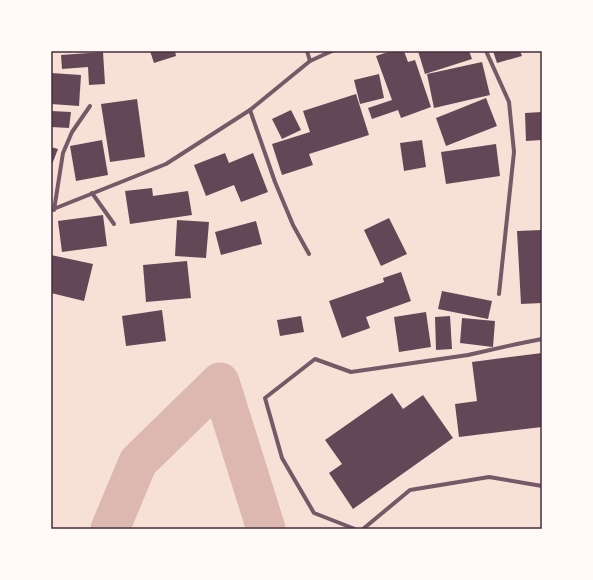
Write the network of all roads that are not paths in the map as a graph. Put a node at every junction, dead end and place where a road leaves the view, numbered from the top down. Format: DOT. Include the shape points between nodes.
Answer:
graph roads {
  1 [pos="307,51"];
  2 [pos="332,51"];
  3 [pos="486,51"];
  4 [pos="310,61"];
  5 [pos="90,106"];
  6 [pos="250,110"];
  7 [pos="92,193"];
  8 [pos="52,210"];
  9 [pos="114,224"];
  10 [pos="309,254"];
  11 [pos="499,294"];
  12 [pos="542,339"];
  13 [pos="542,486"];
  14 [pos="355,529"];
  15 [pos="363,529"];
  1 -- 4 [label="street"];
  2 -- 4 [label="street"];
  3 -- 11 [label="street" via="509,102 514,152"];
  4 -- 6 [label="street"];
  5 -- 8 [label="street" via="72,132 63,153"];
  6 -- 7 [label="street" via="166,164"];
  6 -- 10 [label="street" via="275,182 293,225"];
  7 -- 8 [label="street"];
  7 -- 9 [label="street"];
  12 -- 14 [label="street" via="468,355 351,372 315,359 265,398 282,458 314,513"];
  13 -- 15 [label="street" via="489,477 410,490"];
}
